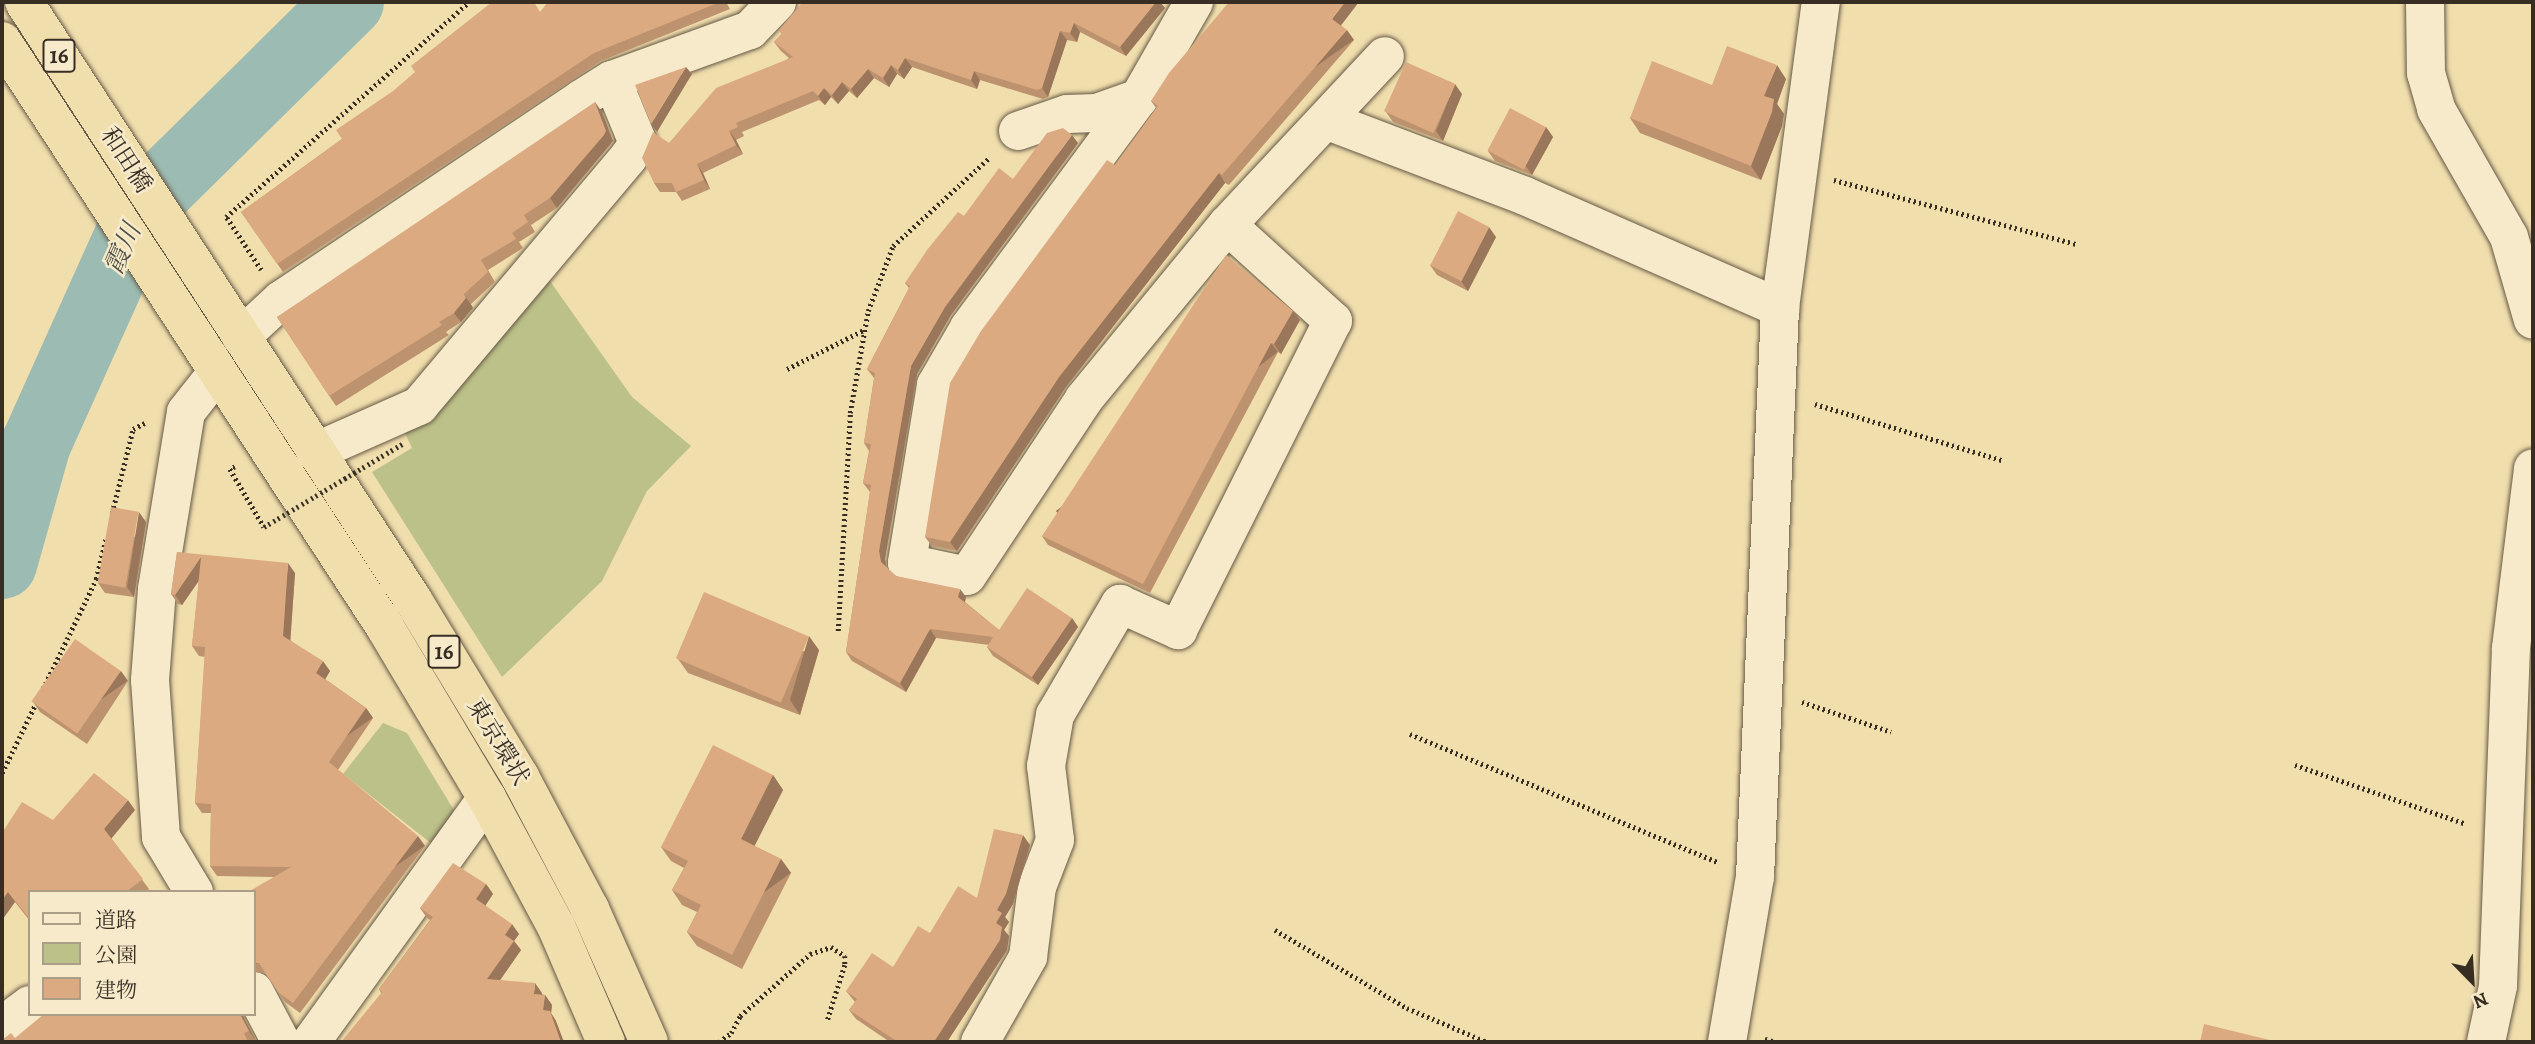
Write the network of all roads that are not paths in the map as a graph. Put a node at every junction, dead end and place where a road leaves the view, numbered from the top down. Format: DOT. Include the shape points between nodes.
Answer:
graph roads {
  1 [pos="24,2"];
  2 [pos="778,2"];
  3 [pos="1194,2"];
  4 [pos="1821,2"];
  5 [pos="2425,2"];
  6 [pos="2,41"];
  7 [pos="1385,56"];
  8 [pos="612,80"];
  9 [pos="1139,98"];
  10 [pos="1328,121"];
  11 [pos="1018,131"];
  12 [pos="1227,225"];
  13 [pos="205,281"];
  14 [pos="1780,308"];
  15 [pos="177,310"];
  16 [pos="2533,320"];
  17 [pos="241,337"];
  18 [pos="216,374"];
  19 [pos="315,452"];
  20 [pos="2533,468"];
  21 [pos="487,798"];
  22 [pos="186,889"];
  23 [pos="256,995"];
  24 [pos="28,1006"];
  25 [pos="2,1026"];
  26 [pos="281,1042"];
  27 [pos="311,1042"];
  28 [pos="606,1042"];
  29 [pos="649,1042"];
  30 [pos="980,1042"];
  31 [pos="1727,1042"];
  32 [pos="2486,1042"];
  1 -- 13 [label="highway, 和田橋 / 16"];
  2 -- 8 [label="street" via="750,30"];
  3 -- 9 [label="street"];
  4 -- 14 [label="street"];
  5 -- 16 [label="street" via="2426,74 2437,109 2509,237"];
  6 -- 15 [label="highway, 和田橋 / 16"];
  7 -- 10 [label="street"];
  8 -- 17 [label="street" via="281,300"];
  8 -- 19 [label="street" via="638,143 628,158 419,406"];
  9 -- 11 [label="street" via="1097,113 1066,114"];
  9 -- 12 [label="street" via="977,317 936,385 907,563 967,576 1084,399"];
  10 -- 12 [label="street"];
  10 -- 14 [label="street" via="1525,196"];
  12 -- 30 [label="street" via="1333,321 1178,630 1119,604 1055,715 1046,766 1055,840 1037,887 1028,957"];
  13 -- 17 [label="highway, 東京環状 / 16"];
  14 -- 31 [label="street" via="1755,877"];
  15 -- 18 [label="highway, 東京環状 / 16"];
  17 -- 19 [label="highway, 東京環状 / 16"];
  18 -- 21 [label="highway, 東京環状 / 16" via="385,627"];
  18 -- 22 [label="street" via="186,412 157,589 150,680 161,837"];
  19 -- 29 [label="highway, 東京環状 / 16" via="520,776 590,909"];
  20 -- 32 [label="street" via="2511,648 2498,986"];
  21 -- 27 [label="street"];
  21 -- 28 [label="highway, 東京環状 / 16" via="556,926"];
  23 -- 26 [label="street"];
  24 -- 25 [label="street"];
}
